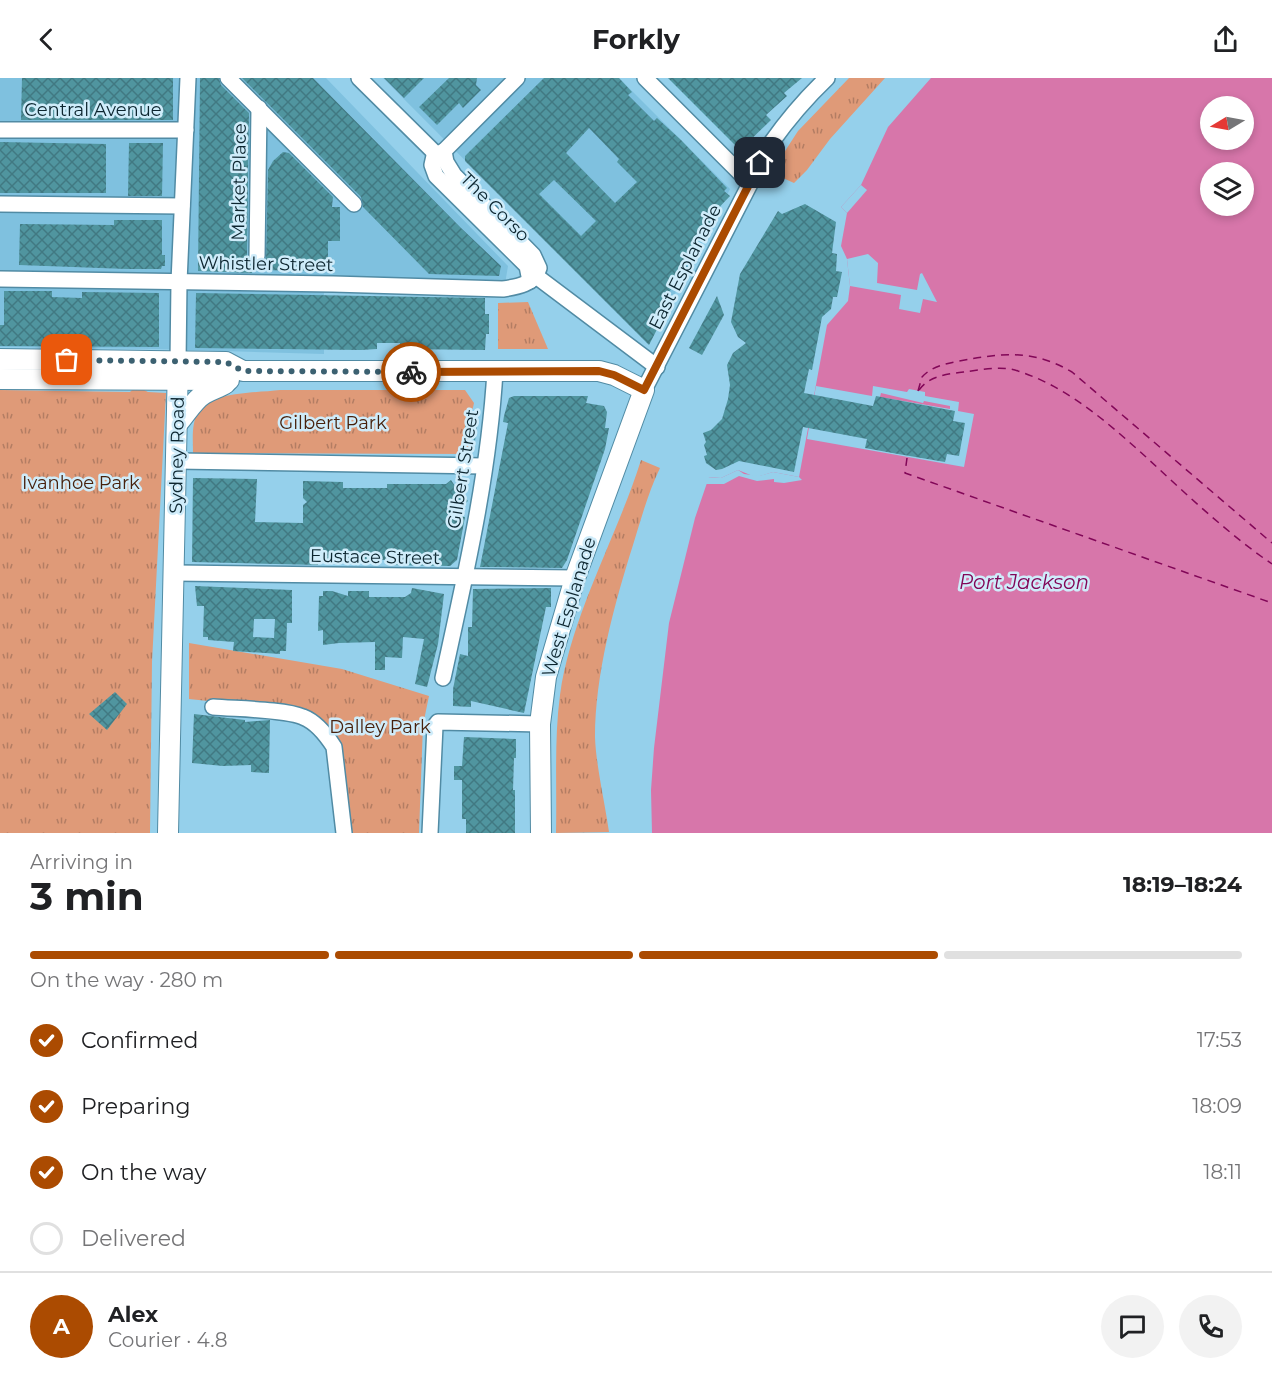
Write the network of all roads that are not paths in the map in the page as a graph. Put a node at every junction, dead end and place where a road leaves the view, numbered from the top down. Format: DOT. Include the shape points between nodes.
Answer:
graph roads {
  1 [pos="188,78"];
  2 [pos="228,78"];
  3 [pos="359,78"];
  4 [pos="517,78"];
  5 [pos="645,78"];
  6 [pos="827,78"];
  7 [pos="259,108"];
  8 [pos="0,130"];
  9 [pos="186,130"];
  10 [pos="440,152"];
  11 [pos="750,183"];
  12 [pos="0,204"];
  13 [pos="354,204"];
  14 [pos="182,206"];
  15 [pos="257,256"];
  16 [pos="533,278"];
  17 [pos="0,279"];
  18 [pos="179,282"];
  19 [pos="0,359"];
  20 [pos="657,367"];
  21 [pos="178,371"];
  22 [pos="495,372"];
  23 [pos="236,375"];
  24 [pos="0,379"];
  25 [pos="644,390"];
  26 [pos="178,423"];
  27 [pos="177,460"];
  28 [pos="484,466"];
  29 [pos="175,573"];
  30 [pos="465,578"];
  31 [pos="575,578"];
  32 [pos="443,678"];
  33 [pos="213,707"];
  34 [pos="540,724"];
  35 [pos="168,833"];
  36 [pos="344,833"];
  37 [pos="430,833"];
  38 [pos="541,833"];
  1 -- 9 [label="street, Sydney Road"];
  2 -- 7 [label="street, Market Place"];
  3 -- 10 [label="street, The Corso"];
  4 -- 10 [label="street"];
  5 -- 11 [label="street"];
  6 -- 11 [label="street, East Esplanade" via="784,124"];
  7 -- 13 [label="street, Market Place"];
  7 -- 15 [label="street, Market Place"];
  8 -- 9 [label="street, Central Avenue"];
  9 -- 14 [label="street, Sydney Road"];
  10 -- 16 [label="street, The Corso" via="454,175 533,255 539,268"];
  11 -- 20 [label="street, East Esplanade"];
  12 -- 14 [label="street"];
  14 -- 18 [label="street, Sydney Road"];
  16 -- 18 [label="street, Whistler Street" via="523,285 503,289"];
  16 -- 20 [label="street"];
  17 -- 18 [label="street, Whistler Street"];
  18 -- 21 [label="street, Sydney Road"];
  19 -- 21 [label="main road"];
  20 -- 25 [label="street, East Esplanade"];
  21 -- 23 [label="main road" via="226,362"];
  21 -- 24 [label="main road"];
  21 -- 26 [label="main road, Sydney Road"];
  22 -- 23 [label="main road"];
  22 -- 25 [label="main road" via="599,371"];
  22 -- 28 [label="street, Gilbert Street"];
  23 -- 26 [label="main road" via="200,397"];
  25 -- 31 [label="main road, West Esplanade"];
  26 -- 27 [label="main road, Sydney Road"];
  27 -- 28 [label="street"];
  27 -- 29 [label="main road, Sydney Road"];
  28 -- 30 [label="street, Gilbert Street"];
  29 -- 30 [label="street, Eustace Street"];
  29 -- 35 [label="main road, Sydney Road"];
  30 -- 31 [label="street, Eustace Street"];
  30 -- 32 [label="street, Gilbert Street"];
  31 -- 34 [label="main road, West Esplanade" via="546,677"];
  33 -- 36 [label="street" via="304,717 327,736 334,747"];
  34 -- 37 [label="street" via="438,722"];
  34 -- 38 [label="main road, West Esplanade"];
}
